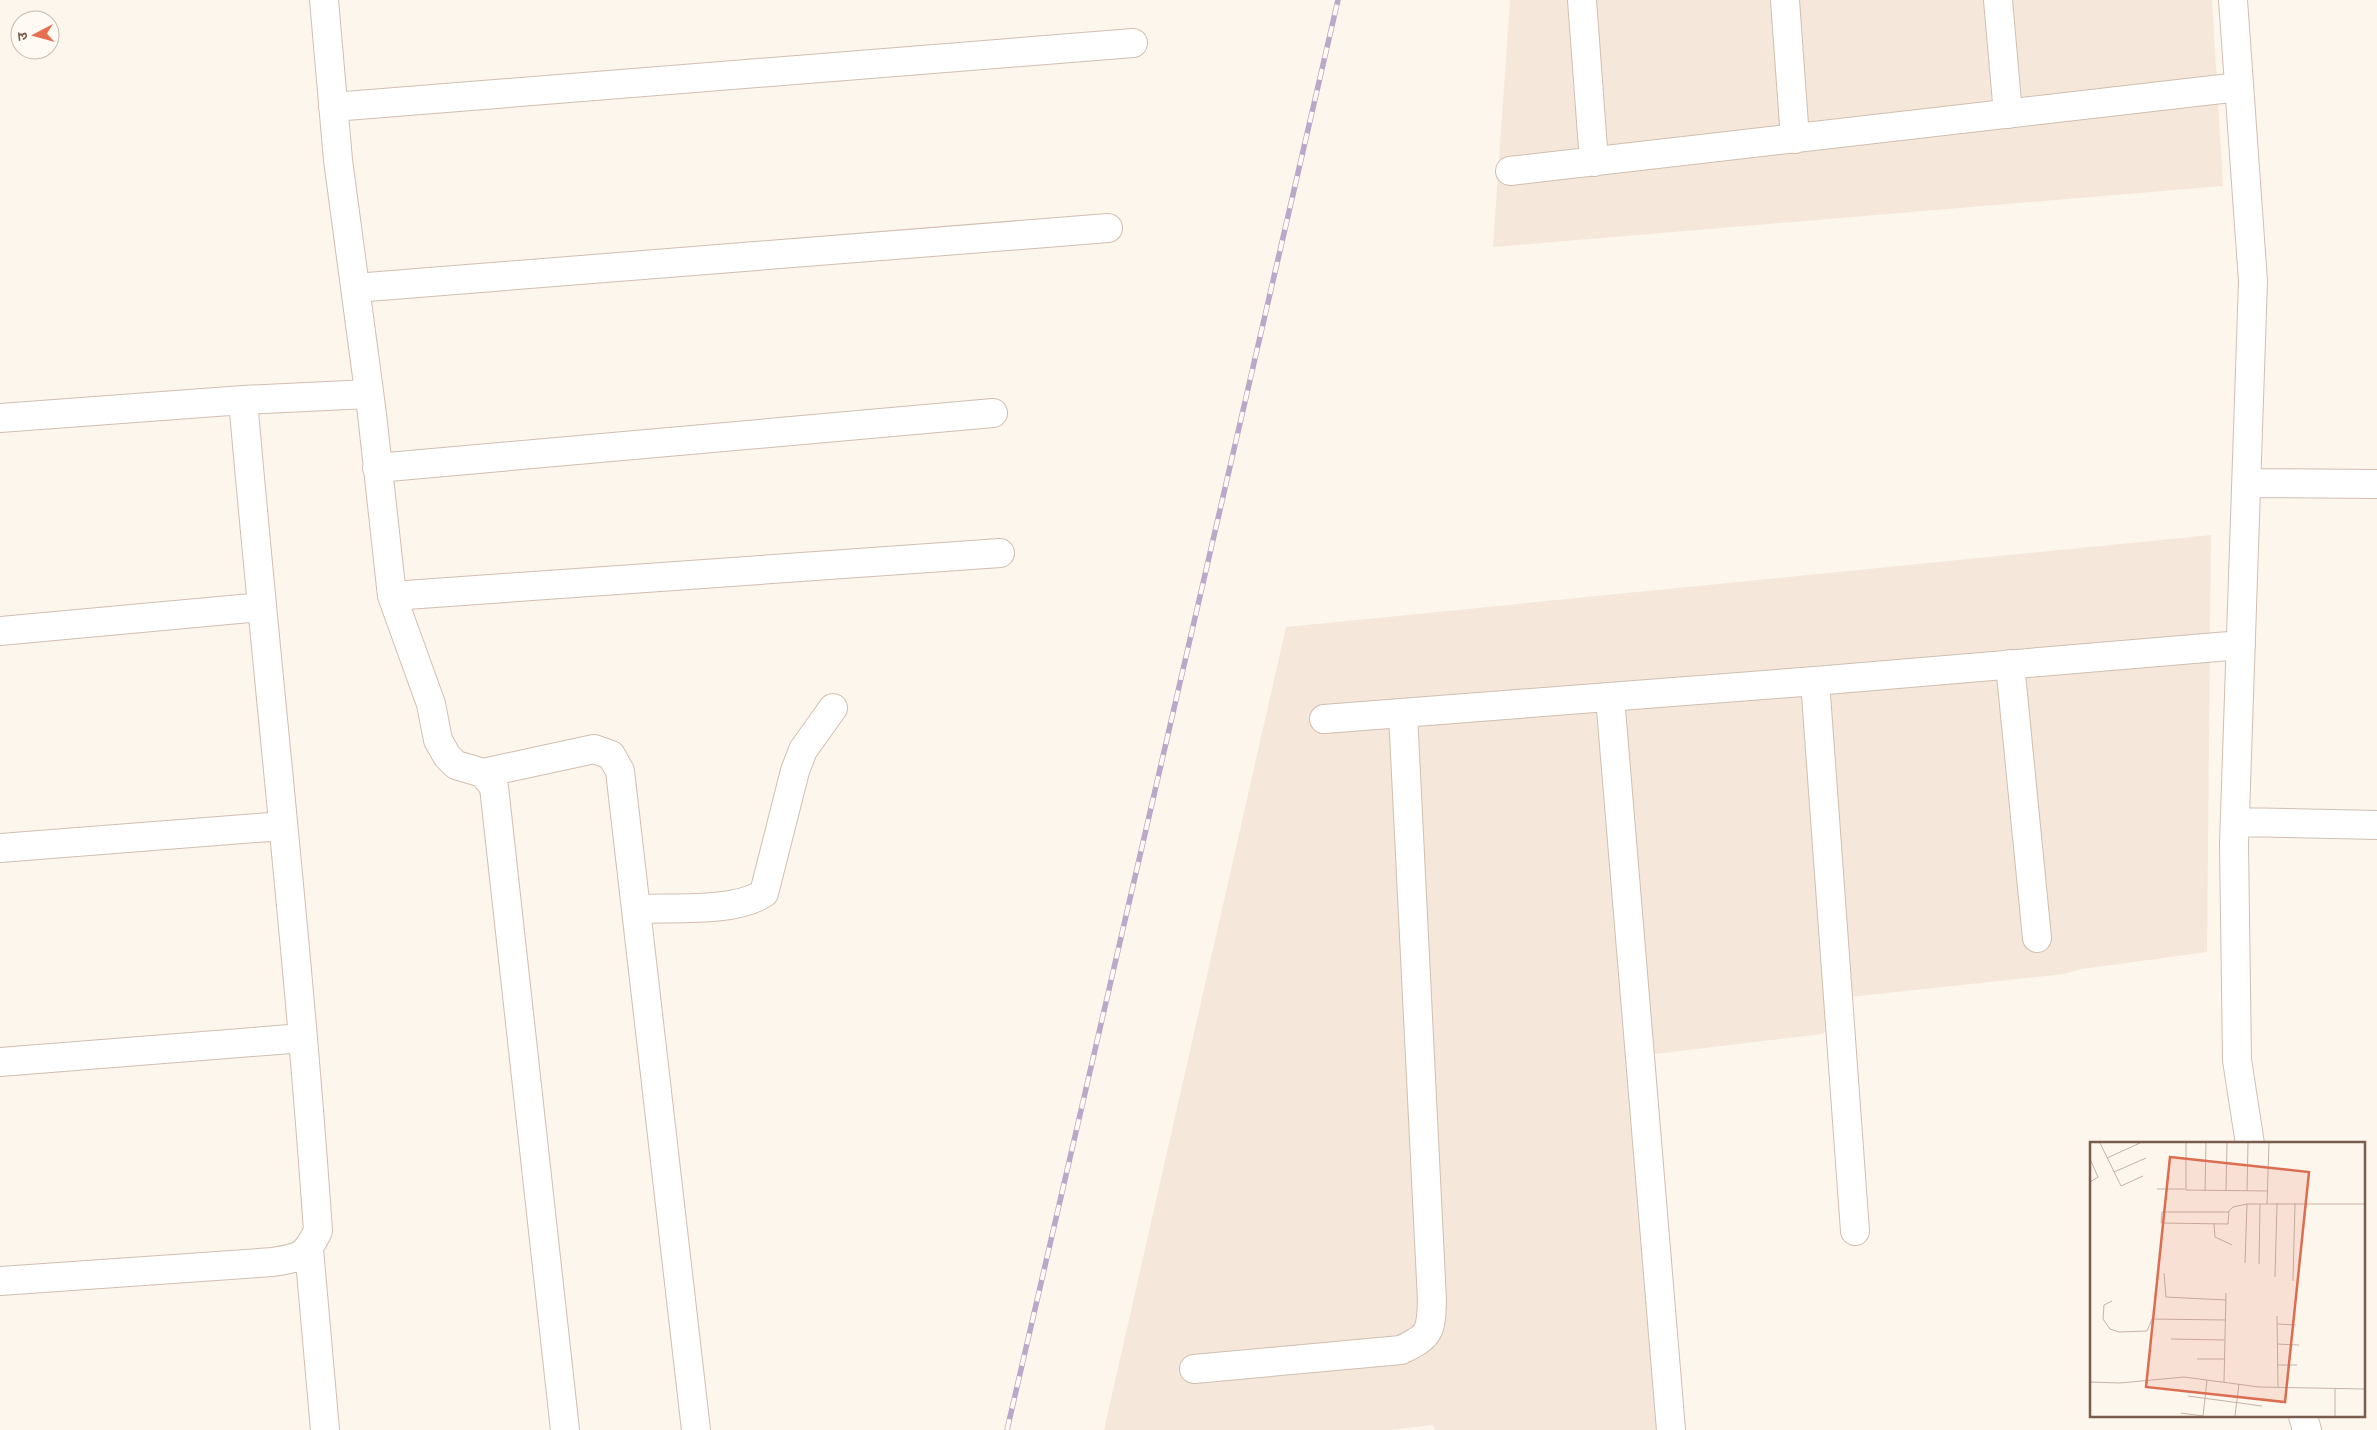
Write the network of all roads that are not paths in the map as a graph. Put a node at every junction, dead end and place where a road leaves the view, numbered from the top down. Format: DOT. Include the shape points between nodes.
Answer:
graph roads {
  1 [pos="324,0"];
  2 [pos="1582,0"];
  3 [pos="1785,0"];
  4 [pos="1998,0"];
  5 [pos="2233,0"];
  6 [pos="1133,42"];
  7 [pos="2239,87"];
  8 [pos="333,107"];
  9 [pos="2008,114"];
  10 [pos="1795,139"];
  11 [pos="1594,162"];
  12 [pos="1510,171"];
  13 [pos="1108,228"];
  14 [pos="355,288"];
  15 [pos="369,394"];
  16 [pos="243,400"];
  17 [pos="993,413"];
  18 [pos="0,418"];
  19 [pos="377,468"];
  20 [pos="2247,482"];
  21 [pos="2377,484"];
  22 [pos="1000,553"];
  23 [pos="392,596"];
  24 [pos="261,607"];
  25 [pos="0,631"];
  26 [pos="2241,645"];
  27 [pos="2010,664"];
  28 [pos="1815,681"];
  29 [pos="1610,697"];
  30 [pos="833,708"];
  31 [pos="1403,713"];
  32 [pos="1324,719"];
  33 [pos="483,773"];
  34 [pos="2235,822"];
  35 [pos="2377,825"];
  36 [pos="282,826"];
  37 [pos="0,848"];
  38 [pos="636,909"];
  39 [pos="2037,938"];
  40 [pos="303,1038"];
  41 [pos="0,1062"];
  42 [pos="2250,1142"];
  43 [pos="1855,1231"];
  44 [pos="309,1249"];
  45 [pos="0,1281"];
  46 [pos="1194,1369"];
  47 [pos="325,1430"];
  48 [pos="565,1430"];
  49 [pos="696,1430"];
  50 [pos="1671,1430"];
  1 -- 8 [label="street"];
  2 -- 11 [label="street"];
  3 -- 10 [label="street"];
  4 -- 9 [label="street"];
  5 -- 7 [label="street"];
  6 -- 8 [label="street"];
  7 -- 9 [label="street"];
  7 -- 20 [label="street" via="2254,281"];
  8 -- 14 [label="street"];
  9 -- 10 [label="street"];
  10 -- 11 [label="street"];
  11 -- 12 [label="street"];
  13 -- 14 [label="street"];
  14 -- 15 [label="street"];
  15 -- 16 [label="street"];
  15 -- 19 [label="street"];
  16 -- 18 [label="street"];
  16 -- 24 [label="street"];
  17 -- 19 [label="street"];
  19 -- 23 [label="street"];
  20 -- 21 [label="street"];
  20 -- 26 [label="street"];
  22 -- 23 [label="street"];
  23 -- 33 [label="street" via="431,704 438,740 456,764"];
  24 -- 25 [label="street"];
  24 -- 36 [label="street"];
  26 -- 27 [label="street"];
  26 -- 34 [label="street"];
  27 -- 28 [label="street"];
  27 -- 39 [label="street"];
  28 -- 29 [label="street"];
  28 -- 43 [label="street"];
  29 -- 31 [label="street"];
  29 -- 50 [label="street"];
  30 -- 38 [label="street" via="803,750 795,771 764,893 753,901 734,905"];
  31 -- 32 [label="street"];
  31 -- 46 [label="street" via="1432,1325 1421,1340 1402,1350"];
  33 -- 38 [label="street" via="594,749 611,755 620,771"];
  33 -- 48 [label="street" via="494,787 496,800"];
  34 -- 35 [label="street"];
  34 -- 42 [label="street" via="2238,1060"];
  36 -- 37 [label="street"];
  36 -- 40 [label="street"];
  38 -- 49 [label="street"];
  40 -- 41 [label="street"];
  40 -- 44 [label="street" via="318,1231"];
  44 -- 45 [label="street" via="297,1258 273,1262"];
  44 -- 47 [label="street"];
}
